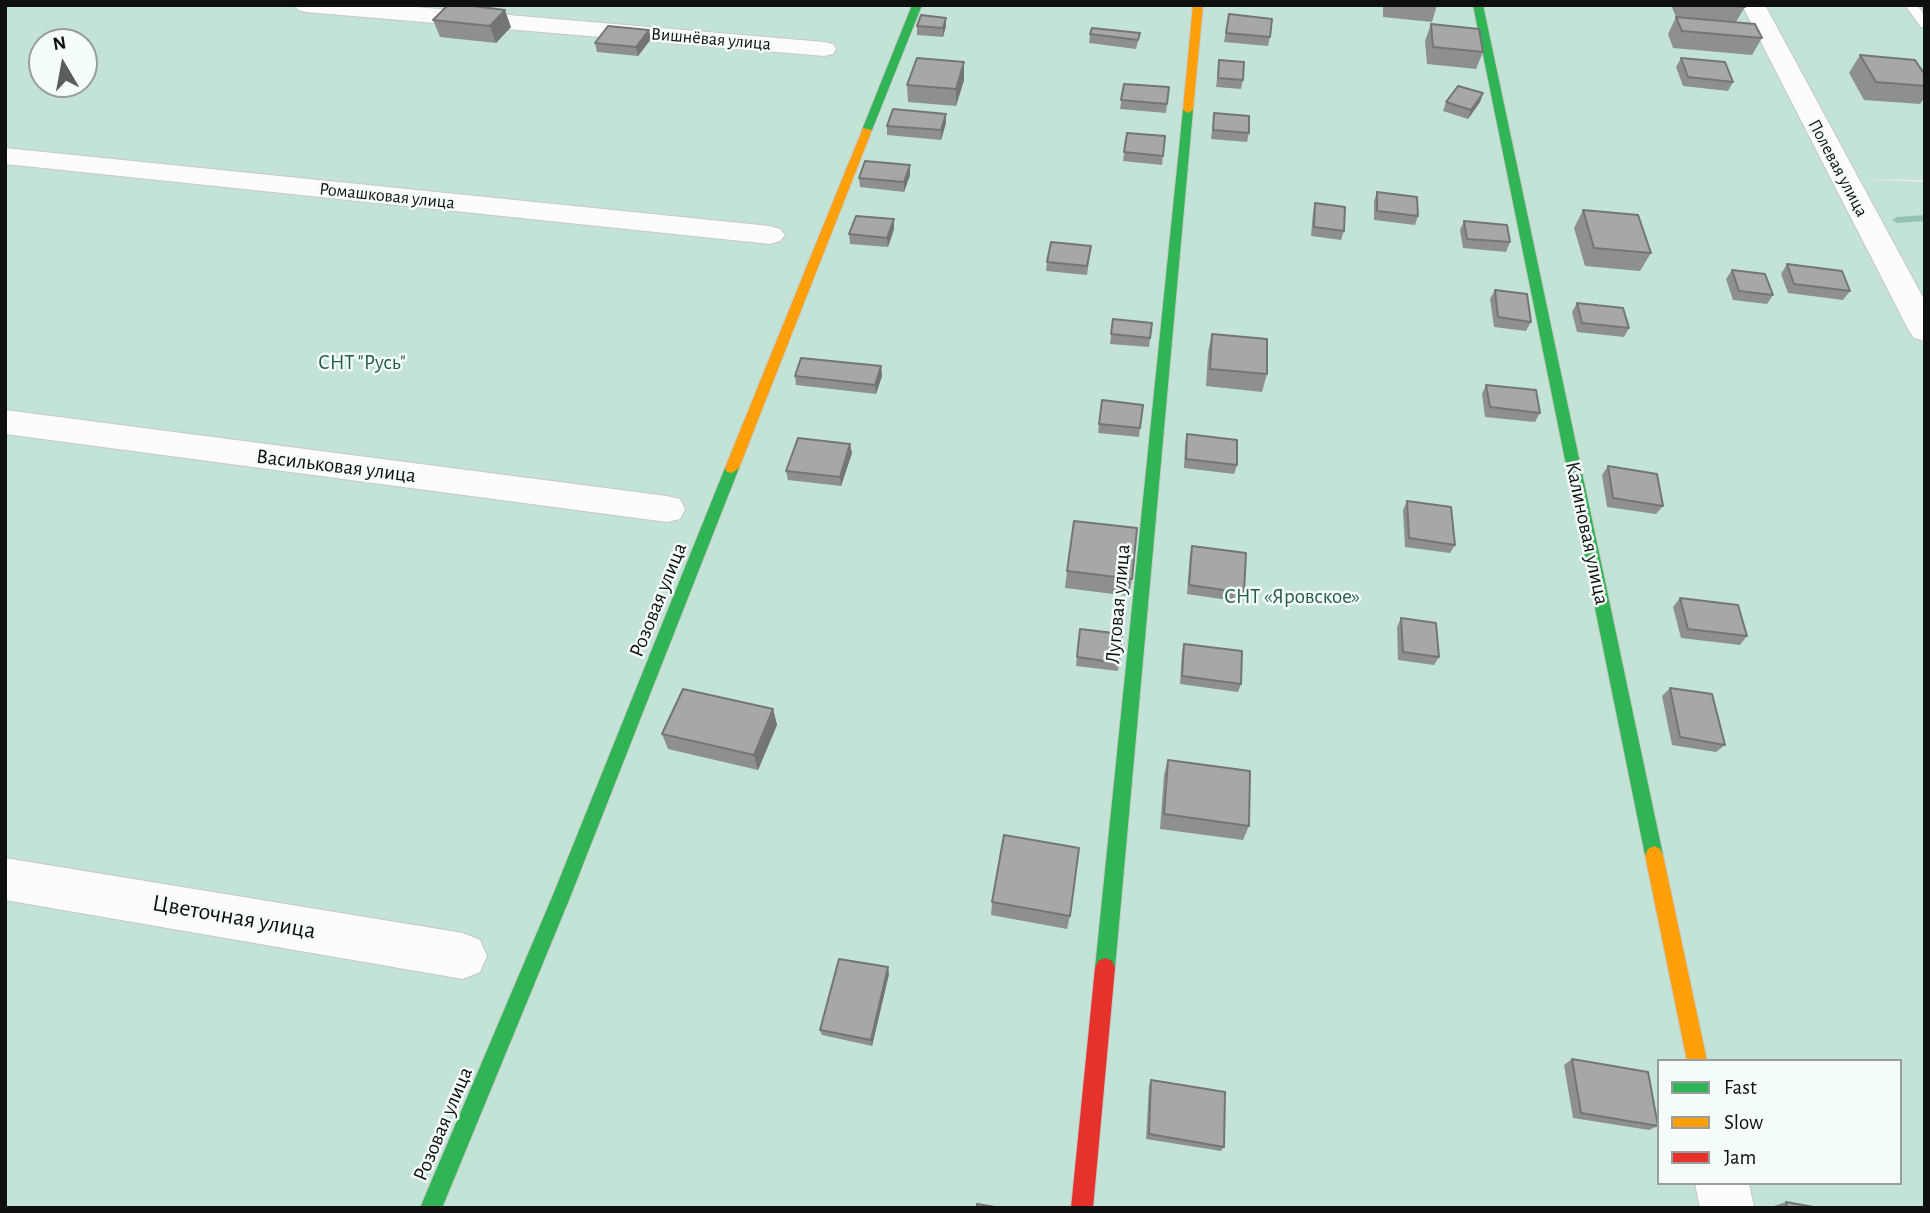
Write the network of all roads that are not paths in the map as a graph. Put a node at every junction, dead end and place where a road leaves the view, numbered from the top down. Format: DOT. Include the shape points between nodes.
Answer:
graph roads {
  1 [pos="306,5"];
  2 [pos="917,5"];
  3 [pos="1198,5"];
  4 [pos="1478,5"];
  5 [pos="1754,5"];
  6 [pos="1912,5"];
  7 [pos="1925,24"];
  8 [pos="824,49"];
  9 [pos="5,156"];
  10 [pos="770,235"];
  11 [pos="1925,331"];
  12 [pos="5,422"];
  13 [pos="667,509"];
  14 [pos="5,879"];
  15 [pos="463,956"];
  16 [pos="1696,1059"];
  17 [pos="1722,1185"];
  18 [pos="431,1208"];
  19 [pos="1082,1208"];
  20 [pos="1727,1208"];
  1 -- 8 [label="street, Вишнёвая улица"];
  2 -- 18 [label="street, Розовая улица" via="582,844"];
  3 -- 19 [label="street, Луговая улица"];
  4 -- 16 [label="street, Калиновая улица"];
  5 -- 11 [label="street, Полевая улица"];
  6 -- 7 [label="lane"];
  9 -- 10 [label="street, Ромашковая улица"];
  12 -- 13 [label="street, Васильковая улица"];
  14 -- 15 [label="street, Цветочная улица"];
  17 -- 20 [label="street"];
}
